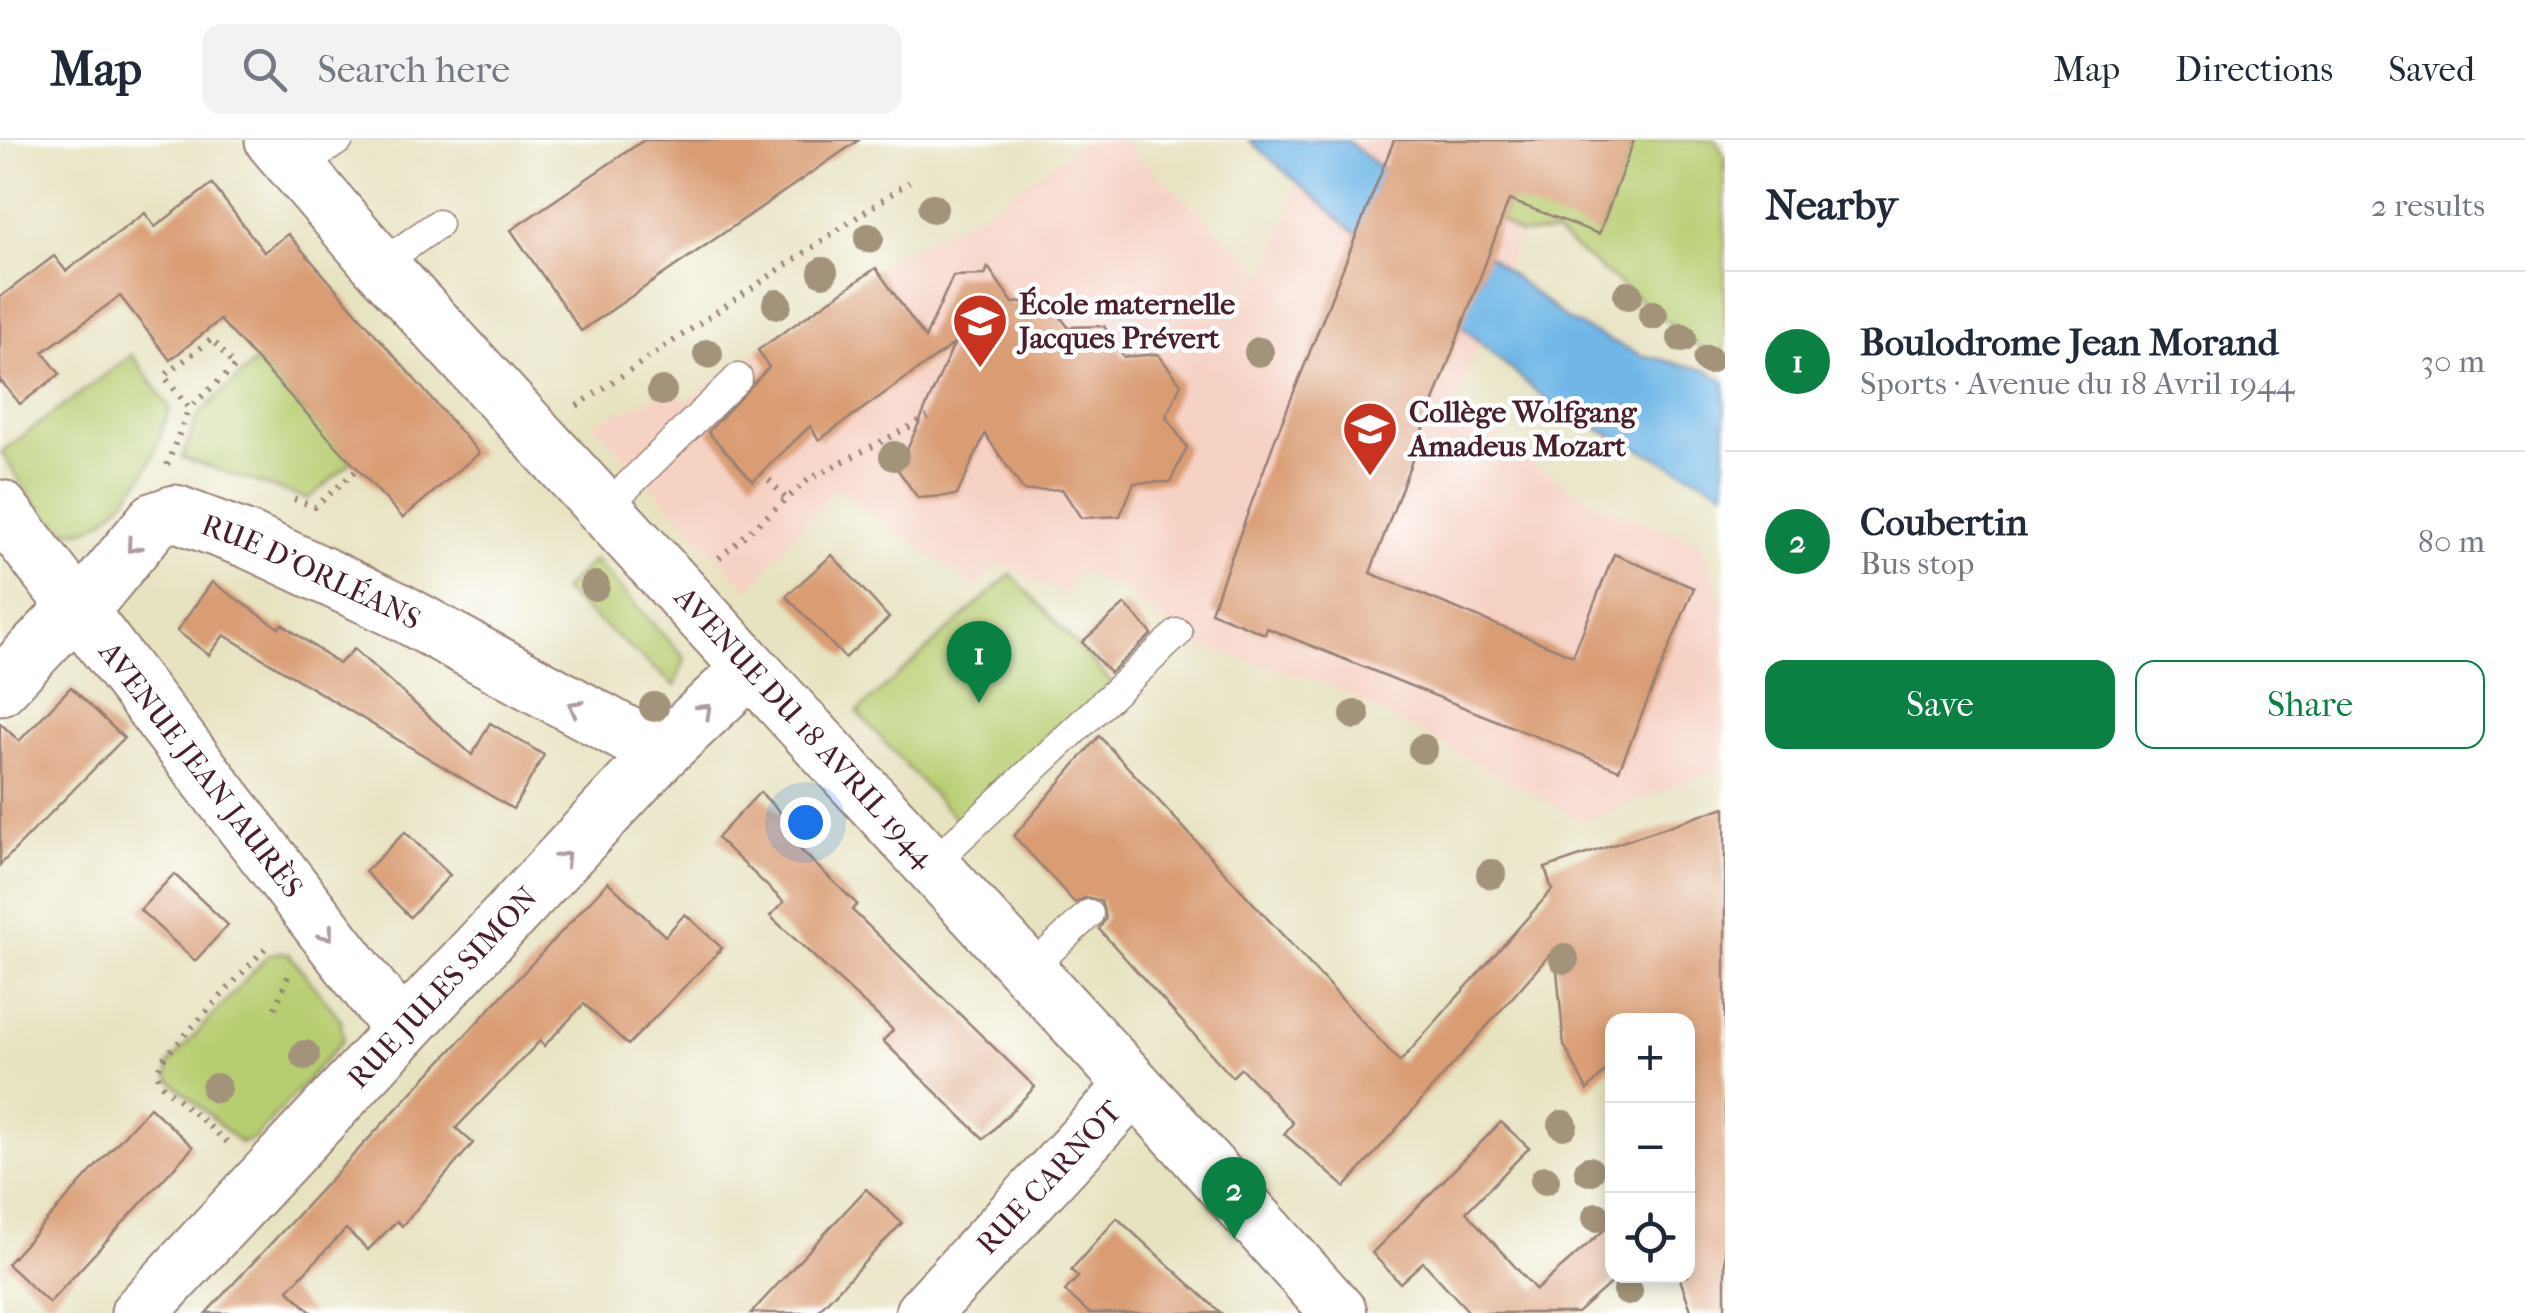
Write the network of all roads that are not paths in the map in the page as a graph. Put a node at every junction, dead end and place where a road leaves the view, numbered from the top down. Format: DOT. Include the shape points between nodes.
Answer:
graph roads {
  1 [pos="302,150"];
  2 [pos="438,224"];
  3 [pos="380,265"];
  4 [pos="738,378"];
  5 [pos="0,508"];
  6 [pos="604,510"];
  7 [pos="76,607"];
  8 [pos="1178,633"];
  9 [pos="750,669"];
  10 [pos="0,687"];
  11 [pos="661,753"];
  12 [pos="930,866"];
  13 [pos="1090,914"];
  14 [pos="1028,971"];
  15 [pos="402,1031"];
  16 [pos="1134,1086"];
  17 [pos="139,1313"];
  18 [pos="922,1313"];
  19 [pos="1339,1313"];
  1 -- 3 [label="street, AVENUE DU 18 AVRIL 1944"];
  2 -- 3 [label="lane"];
  3 -- 6 [label="street, AVENUE DU 18 AVRIL 1944"];
  4 -- 6 [label="lane"];
  5 -- 7 [label="street, AVENUE JEAN JAURÈS"];
  6 -- 9 [label="street, AVENUE DU 18 AVRIL 1944"];
  7 -- 10 [label="street, RUE D'ORLÉANS"];
  11 -- 7 [label="street, RUE D'ORLÉANS, one-way" via="408,616 175,514 155,520"];
  7 -- 15 [label="street, AVENUE JEAN JAURÈS, one-way"];
  8 -- 12 [label="lane"];
  11 -- 9 [label="street, RUE JULES SIMON, one-way"];
  9 -- 12 [label="street, AVENUE DU 18 AVRIL 1944"];
  15 -- 11 [label="street, RUE JULES SIMON, one-way"];
  12 -- 14 [label="street, AVENUE DU 18 AVRIL 1944"];
  13 -- 14 [label="lane"];
  14 -- 16 [label="street, AVENUE DU 18 AVRIL 1944"];
  15 -- 17 [label="street, RUE JULES SIMON"];
  16 -- 18 [label="street, RUE CARNOT"];
  16 -- 19 [label="street, AVENUE DU 18 AVRIL 1944"];
}
